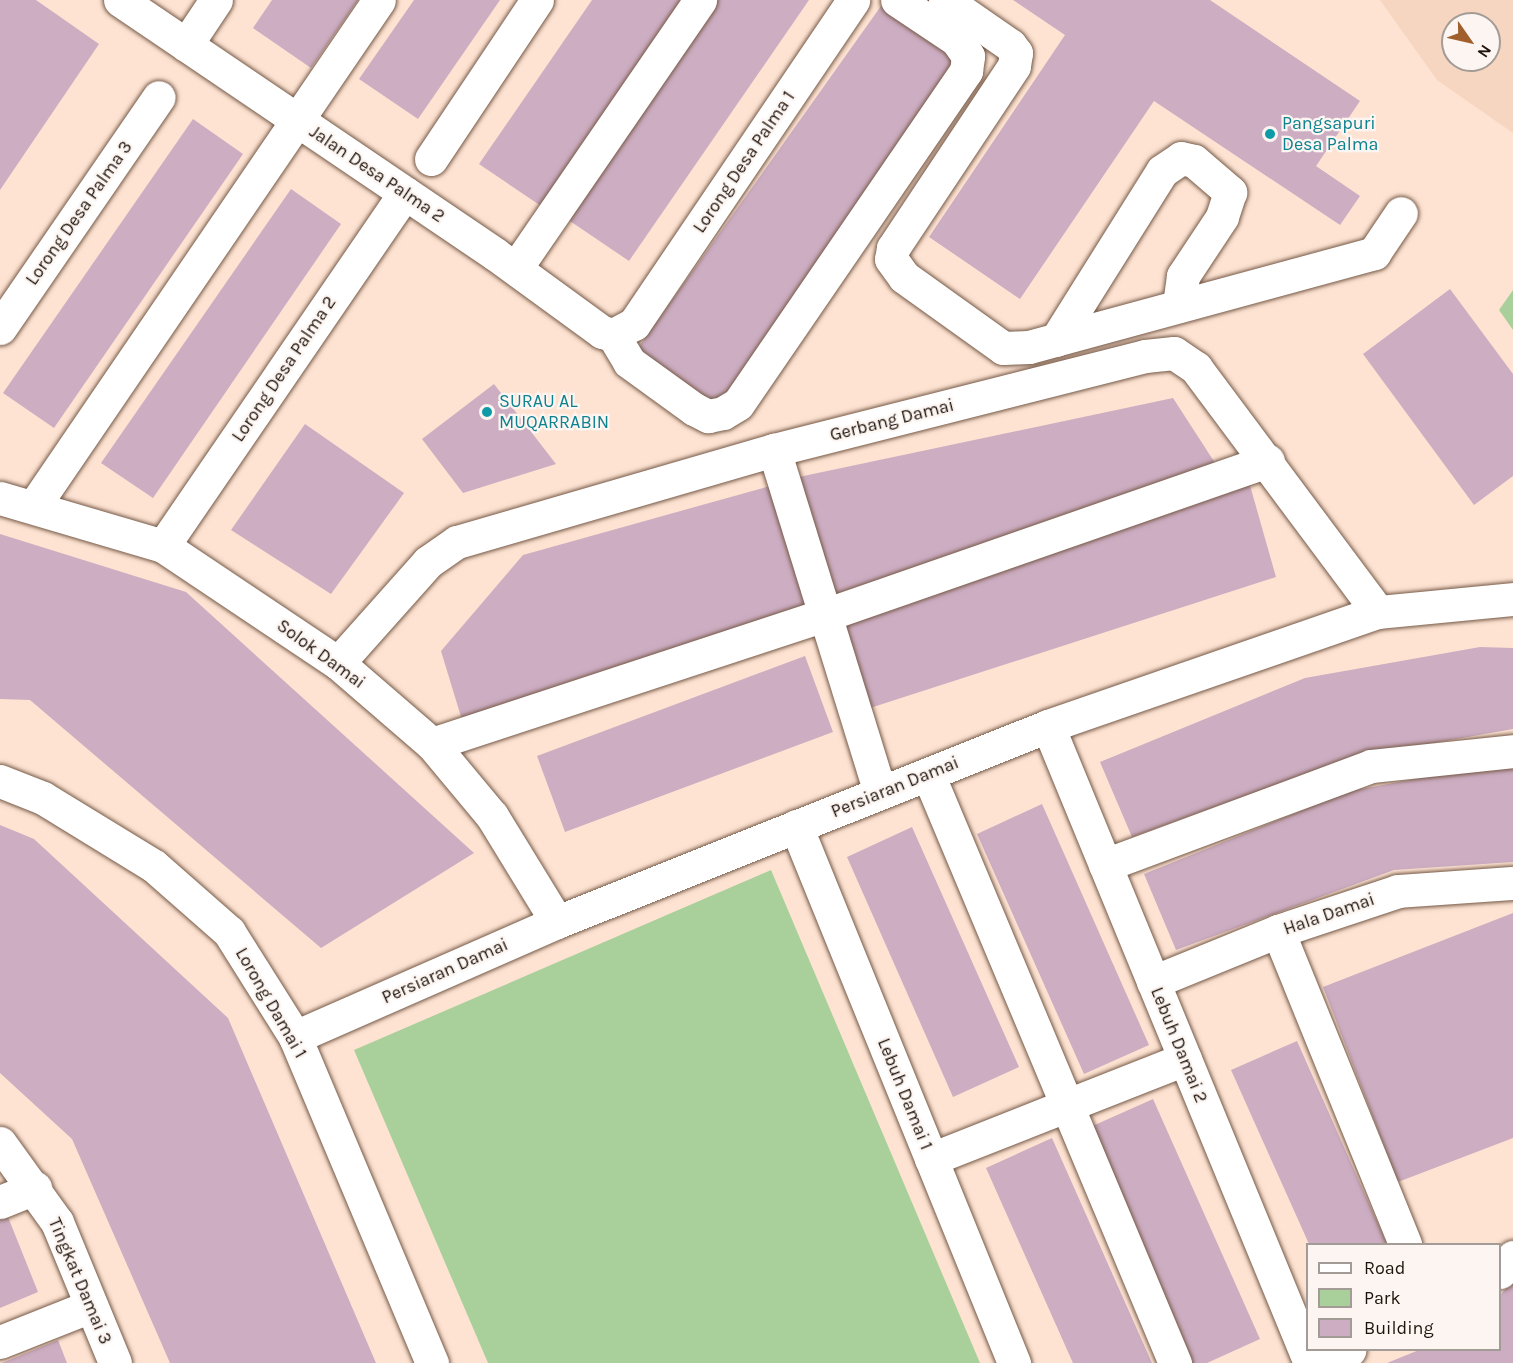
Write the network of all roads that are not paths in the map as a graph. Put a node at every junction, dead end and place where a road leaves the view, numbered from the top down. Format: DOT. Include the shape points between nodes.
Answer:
graph roads {
  1 [pos="120,0"];
  2 [pos="216,0"];
  3 [pos="379,0"];
  4 [pos="537,0"];
  5 [pos="700,0"];
  6 [pos="853,0"];
  7 [pos="897,0"];
  8 [pos="945,0"];
  9 [pos="186,45"];
  10 [pos="159,97"];
  11 [pos="296,119"];
  12 [pos="431,159"];
  13 [pos="405,193"];
  14 [pos="1401,213"];
  15 [pos="516,268"];
  16 [pos="1179,306"];
  17 [pos="0,328"];
  18 [pos="624,329"];
  19 [pos="1056,340"];
  20 [pos="774,450"];
  21 [pos="1268,461"];
  22 [pos="0,498"];
  23 [pos="34,506"];
  24 [pos="163,546"];
  25 [pos="1513,599"];
  26 [pos="1378,612"];
  27 [pos="825,615"];
  28 [pos="338,663"];
  29 [pos="1048,726"];
  30 [pos="432,744"];
  31 [pos="1513,751"];
  32 [pos="928,774"];
  33 [pos="0,781"];
  34 [pos="880,792"];
  35 [pos="796,826"];
  36 [pos="1105,866"];
  37 [pos="1513,883"];
  38 [pos="557,922"];
  39 [pos="1278,931"];
  40 [pos="1153,982"];
  41 [pos="296,1037"];
  42 [pos="1185,1059"];
  43 [pos="1067,1105"];
  44 [pos="0,1143"];
  45 [pos="931,1159"];
  46 [pos="35,1188"];
  47 [pos="0,1202"];
  48 [pos="1404,1243"];
  49 [pos="1513,1257"];
  50 [pos="1501,1271"];
  51 [pos="92,1306"];
  52 [pos="0,1342"];
  53 [pos="1347,1351"];
  54 [pos="115,1363"];
  55 [pos="432,1363"];
  56 [pos="1014,1363"];
  57 [pos="1174,1363"];
  58 [pos="1310,1363"];
  59 [pos="1317,1363"];
  1 -- 9 [label="street, Jalan Desa Palma 2"];
  2 -- 9 [label="street"];
  3 -- 11 [label="street"];
  4 -- 12 [label="street"];
  5 -- 15 [label="street"];
  6 -- 18 [label="street, Lorong Desa Palma 1"];
  7 -- 18 [label="street" via="957,40 968,57 966,71 738,404 708,416 694,409 629,362"];
  8 -- 19 [label="street" via="1010,45 1016,53 1014,66 893,248 891,259 904,277 1003,348 1015,350"];
  9 -- 11 [label="street, Jalan Desa Palma 2"];
  10 -- 17 [label="street, Lorong Desa Palma 3"];
  11 -- 13 [label="street, Jalan Desa Palma 2"];
  11 -- 23 [label="street"];
  13 -- 15 [label="street, Jalan Desa Palma 2"];
  13 -- 24 [label="street, Lorong Desa Palma 2"];
  14 -- 16 [label="street" via="1374,253"];
  15 -- 18 [label="street, Jalan Desa Palma 2" via="602,332"];
  16 -- 19 [label="street"];
  16 -- 19 [label="street" via="1183,276 1222,217 1230,192 1194,161 1181,158 1162,171"];
  20 -- 21 [label="street, Gerbang Damai" via="1145,356 1174,353 1196,368"];
  20 -- 27 [label="street"];
  20 -- 28 [label="street, Gerbang Damai" via="457,542 428,562"];
  21 -- 26 [label="street, Gerbang Damai"];
  21 -- 27 [label="street"];
  22 -- 23 [label="street, Solok Damai"];
  23 -- 24 [label="street, Solok Damai"];
  24 -- 28 [label="street, Solok Damai"];
  25 -- 26 [label="street, Persiaran Damai"];
  26 -- 29 [label="street, Persiaran Damai"];
  27 -- 30 [label="street"];
  27 -- 34 [label="street"];
  28 -- 30 [label="street, Solok Damai"];
  29 -- 32 [label="street, Persiaran Damai"];
  29 -- 36 [label="street, Lebuh Damai 2"];
  30 -- 38 [label="street, Solok Damai" via="492,816"];
  31 -- 36 [label="street" via="1371,766"];
  32 -- 34 [label="street, Persiaran Damai"];
  32 -- 43 [label="street"];
  33 -- 41 [label="street, Lorong Damai 1" via="42,798 154,866 229,932"];
  34 -- 35 [label="street, Persiaran Damai"];
  35 -- 38 [label="street, Persiaran Damai"];
  35 -- 45 [label="street, Lebuh Damai 1"];
  36 -- 40 [label="street, Lebuh Damai 2"];
  37 -- 39 [label="street, Hala Damai" via="1398,891"];
  38 -- 41 [label="street, Persiaran Damai"];
  39 -- 40 [label="street, Hala Damai"];
  39 -- 48 [label="street"];
  40 -- 42 [label="street, Lebuh Damai 2"];
  41 -- 55 [label="street, Lorong Damai 1"];
  42 -- 43 [label="street"];
  42 -- 58 [label="street, Lebuh Damai 2"];
  43 -- 45 [label="street"];
  43 -- 57 [label="street"];
  44 -- 46 [label="street, Tingkat Damai 3"];
  45 -- 56 [label="street, Lebuh Damai 1"];
  46 -- 47 [label="street"];
  46 -- 51 [label="street, Tingkat Damai 3" via="57,1222"];
  49 -- 50 [label="street"];
  51 -- 52 [label="street"];
  51 -- 54 [label="street, Tingkat Damai 3"];
  53 -- 59 [label="street"];
}
